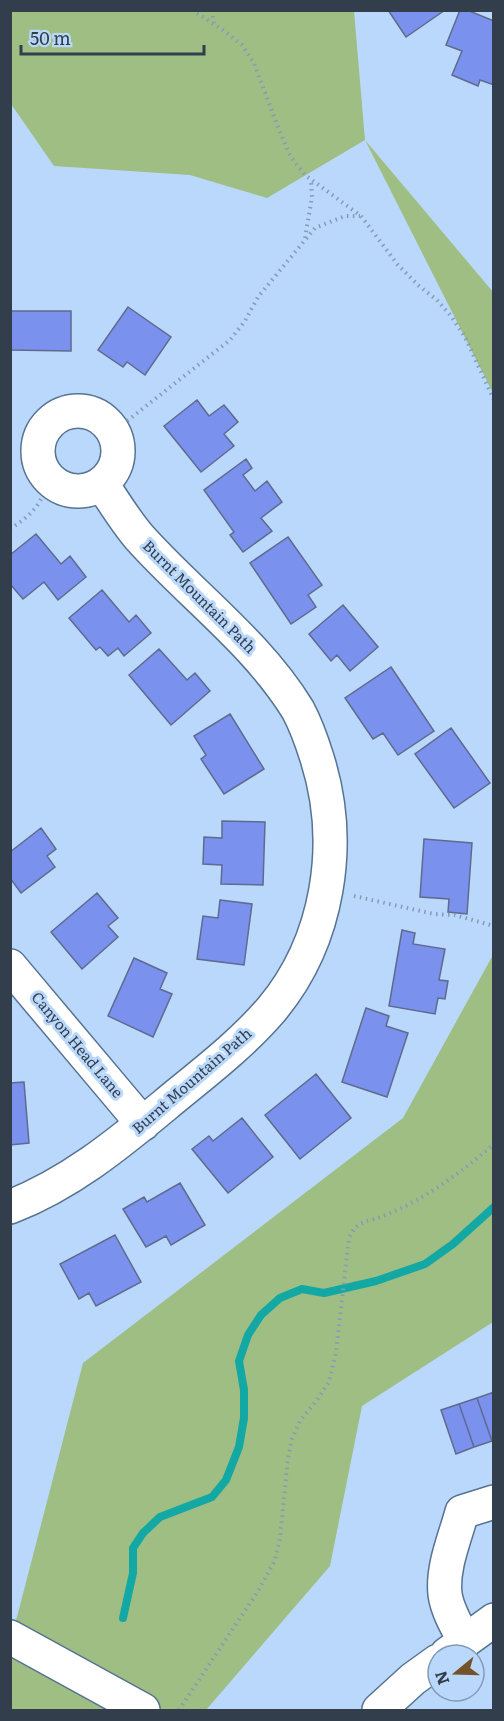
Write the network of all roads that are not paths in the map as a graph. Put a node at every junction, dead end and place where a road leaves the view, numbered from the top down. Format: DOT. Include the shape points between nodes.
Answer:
graph roads {
  1 [pos="102,484"];
  2 [pos="10,966"];
  3 [pos="143,1124"];
  4 [pos="10,1207"];
  5 [pos="494,1502"];
  6 [pos="494,1620"];
  7 [pos="10,1637"];
  8 [pos="455,1643"];
  9 [pos="462,1643"];
  10 [pos="426,1669"];
  11 [pos="143,1710"];
  12 [pos="379,1710"];
  1 -- 1 [label="street" via="115,468 118,457 113,432 95,415 83,412 54,419 40,439 38,452 49,479 75,491"];
  1 -- 3 [label="street, Burnt Mountain Path" via="138,536 259,656 299,712 324,780 329,813 331,853 327,891 305,956 272,1009 238,1045"];
  2 -- 3 [label="street, Canyon Head Lane"];
  3 -- 4 [label="street, Burnt Mountain Path" via="68,1179"];
  5 -- 8 [label="street" via="462,1512 446,1571 445,1595"];
  6 -- 9 [label="street"];
  7 -- 11 [label="street"];
  10 -- 12 [label="street"];
}
